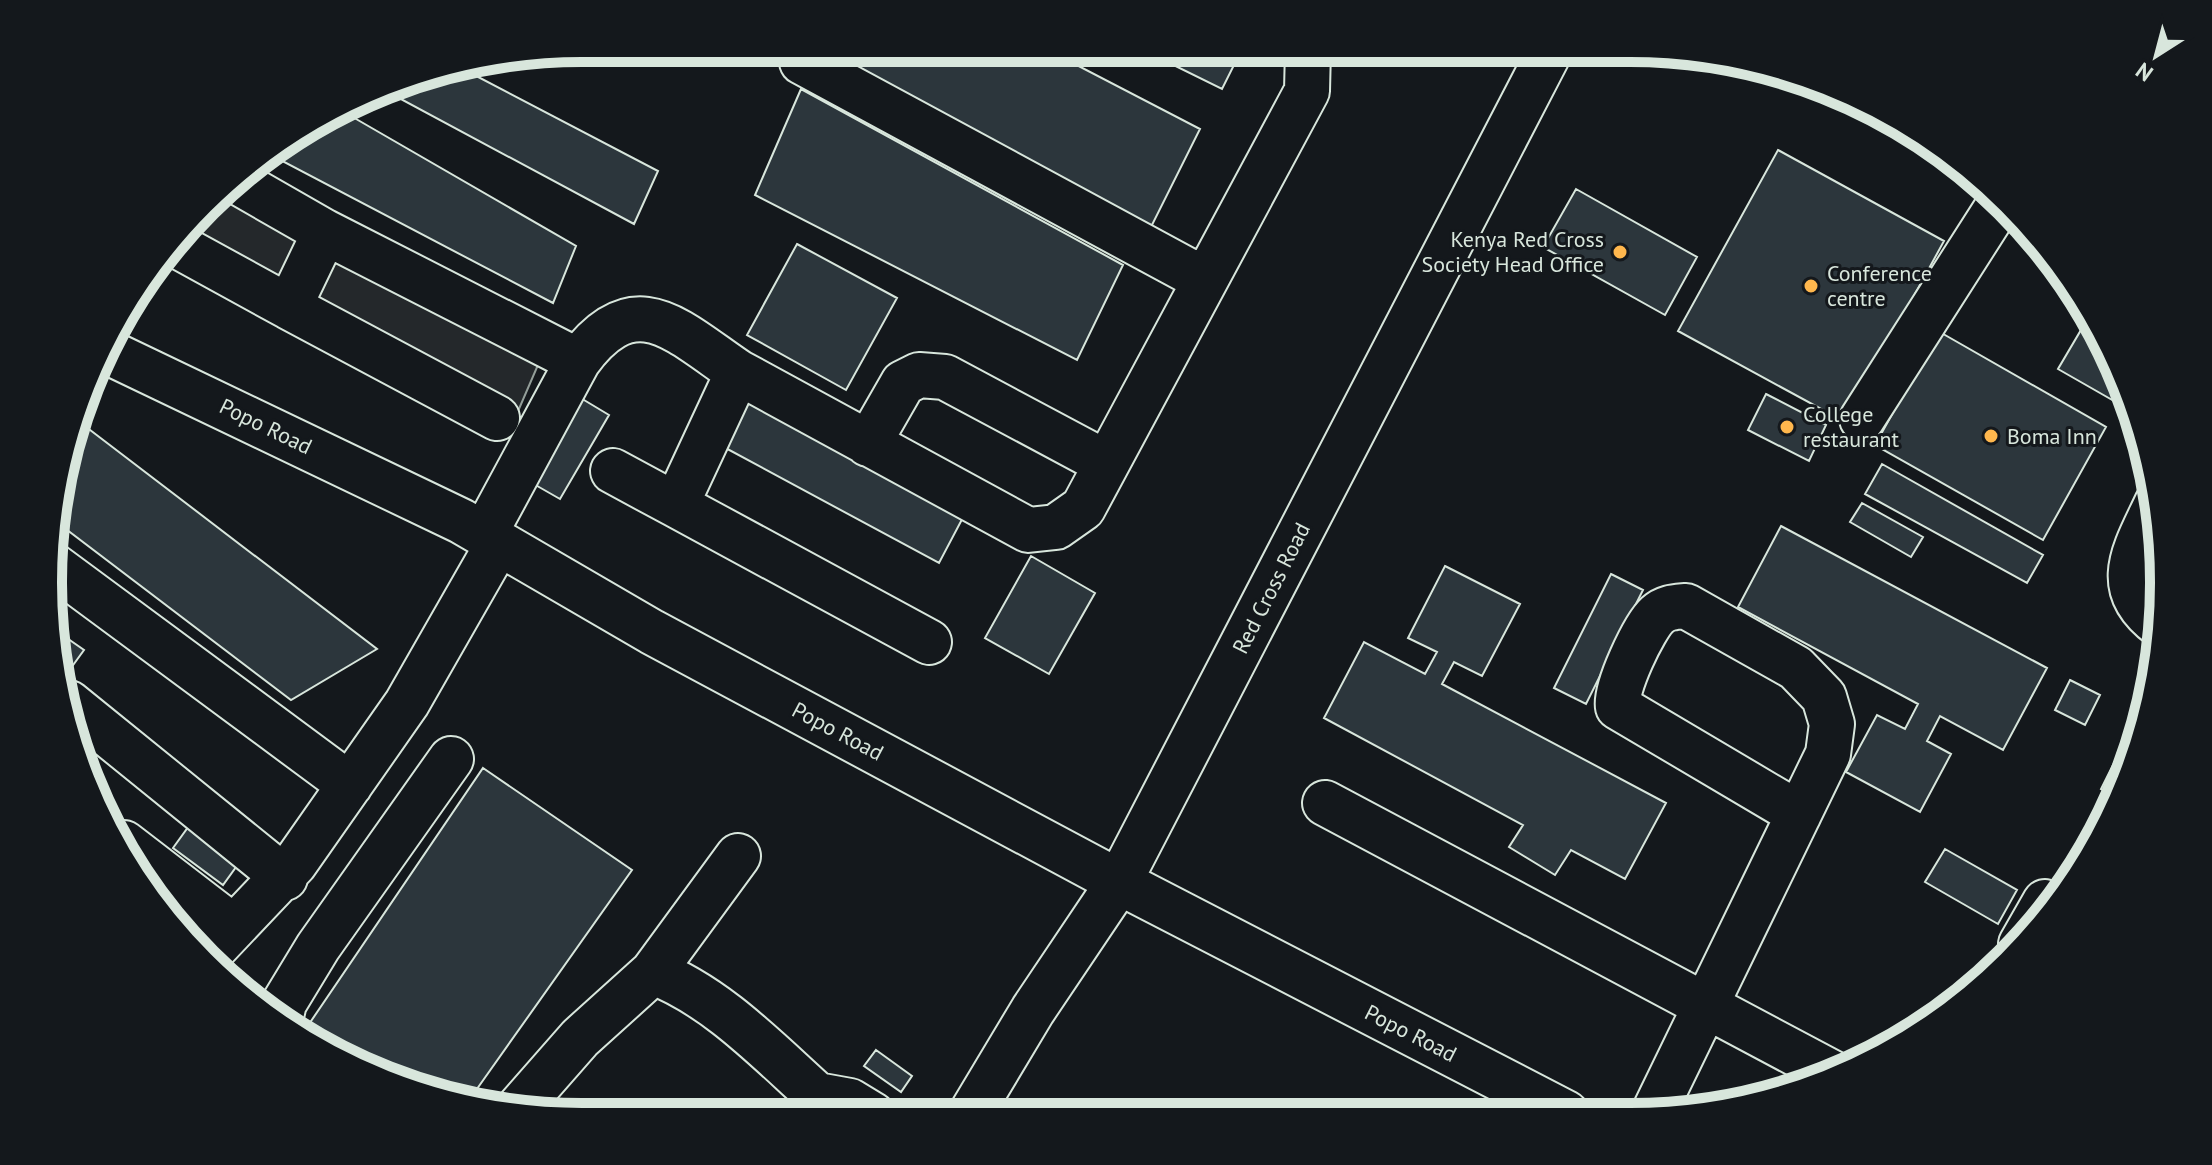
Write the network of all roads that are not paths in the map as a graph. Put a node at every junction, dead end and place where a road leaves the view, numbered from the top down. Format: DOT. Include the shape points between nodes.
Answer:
graph roads {
  1 [pos="802,62"];
  2 [pos="1308,62"];
  3 [pos="1544,62"];
  4 [pos="245,186"];
  5 [pos="1995,211"];
  6 [pos="325,232"];
  7 [pos="183,249"];
  8 [pos="1205,280"];
  9 [pos="289,307"];
  10 [pos="115,355"];
  11 [pos="578,361"];
  12 [pos="738,372"];
  13 [pos="497,418"];
  14 [pos="1862,419"];
  15 [pos="868,444"];
  16 [pos="1106,463"];
  17 [pos="613,471"];
  18 [pos="676,505"];
  19 [pos="2147,528"];
  20 [pos="491,540"];
  21 [pos="62,572"];
  22 [pos="2149,614"];
  23 [pos="929,642"];
  24 [pos="78,711"];
  25 [pos="451,759"];
  26 [pos="350,785"];
  27 [pos="1325,803"];
  28 [pos="1799,814"];
  29 [pos="738,856"];
  30 [pos="147,867"];
  31 [pos="285,878"];
  32 [pos="1119,882"];
  33 [pos="219,942"];
  34 [pos="653,972"];
  35 [pos="1705,1005"];
  36 [pos="283,1008"];
  37 [pos="1820,1066"];
  38 [pos="526,1100"];
  39 [pos="1659,1102"];
  40 [pos="808,1103"];
  41 [pos="830,1103"];
  42 [pos="853,1103"];
  43 [pos="977,1103"];
  44 [pos="1547,1103"];
  1 -- 8 [label="street"];
  2 -- 8 [label="street" via="1307,91"];
  3 -- 32 [label="street, Red Cross Road"];
  4 -- 6 [label="street"];
  5 -- 14 [label="street"];
  6 -- 9 [label="street"];
  6 -- 11 [label="street"];
  7 -- 9 [label="street"];
  8 -- 16 [label="street"];
  9 -- 13 [label="street"];
  10 -- 20 [label="street, Popo Road"];
  11 -- 12 [label="street" via="618,321 650,318 674,328"];
  11 -- 20 [label="street"];
  12 -- 15 [label="street"];
  12 -- 18 [label="street"];
  15 -- 16 [label="street" via="1028,530 1056,527 1083,508"];
  15 -- 16 [label="street" via="903,383 919,375 945,377"];
  17 -- 18 [label="street"];
  18 -- 23 [label="street"];
  19 -- 22 [label="street" via="2128,576 2134,598"];
  20 -- 26 [label="street" via="407,703"];
  20 -- 32 [label="street, Popo Road"];
  21 -- 26 [label="street"];
  24 -- 31 [label="street"];
  25 -- 36 [label="street" via="318,947"];
  26 -- 31 [label="street"];
  27 -- 35 [label="street"];
  28 -- 28 [label="street" via="1828,754 1832,724 1824,697 1796,668 1686,606 1668,608 1655,617 1618,689 1618,707"];
  28 -- 35 [label="street"];
  29 -- 34 [label="street"];
  30 -- 33 [label="street"];
  31 -- 33 [label="street"];
  32 -- 43 [label="street, Red Cross Road"];
  32 -- 44 [label="street, Popo Road"];
  34 -- 38 [label="street" via="580,1038"];
  34 -- 40 [label="street" via="676,981 749,1034"];
  35 -- 37 [label="street"];
  35 -- 39 [label="street"];
  41 -- 42 [label="street"];
}
